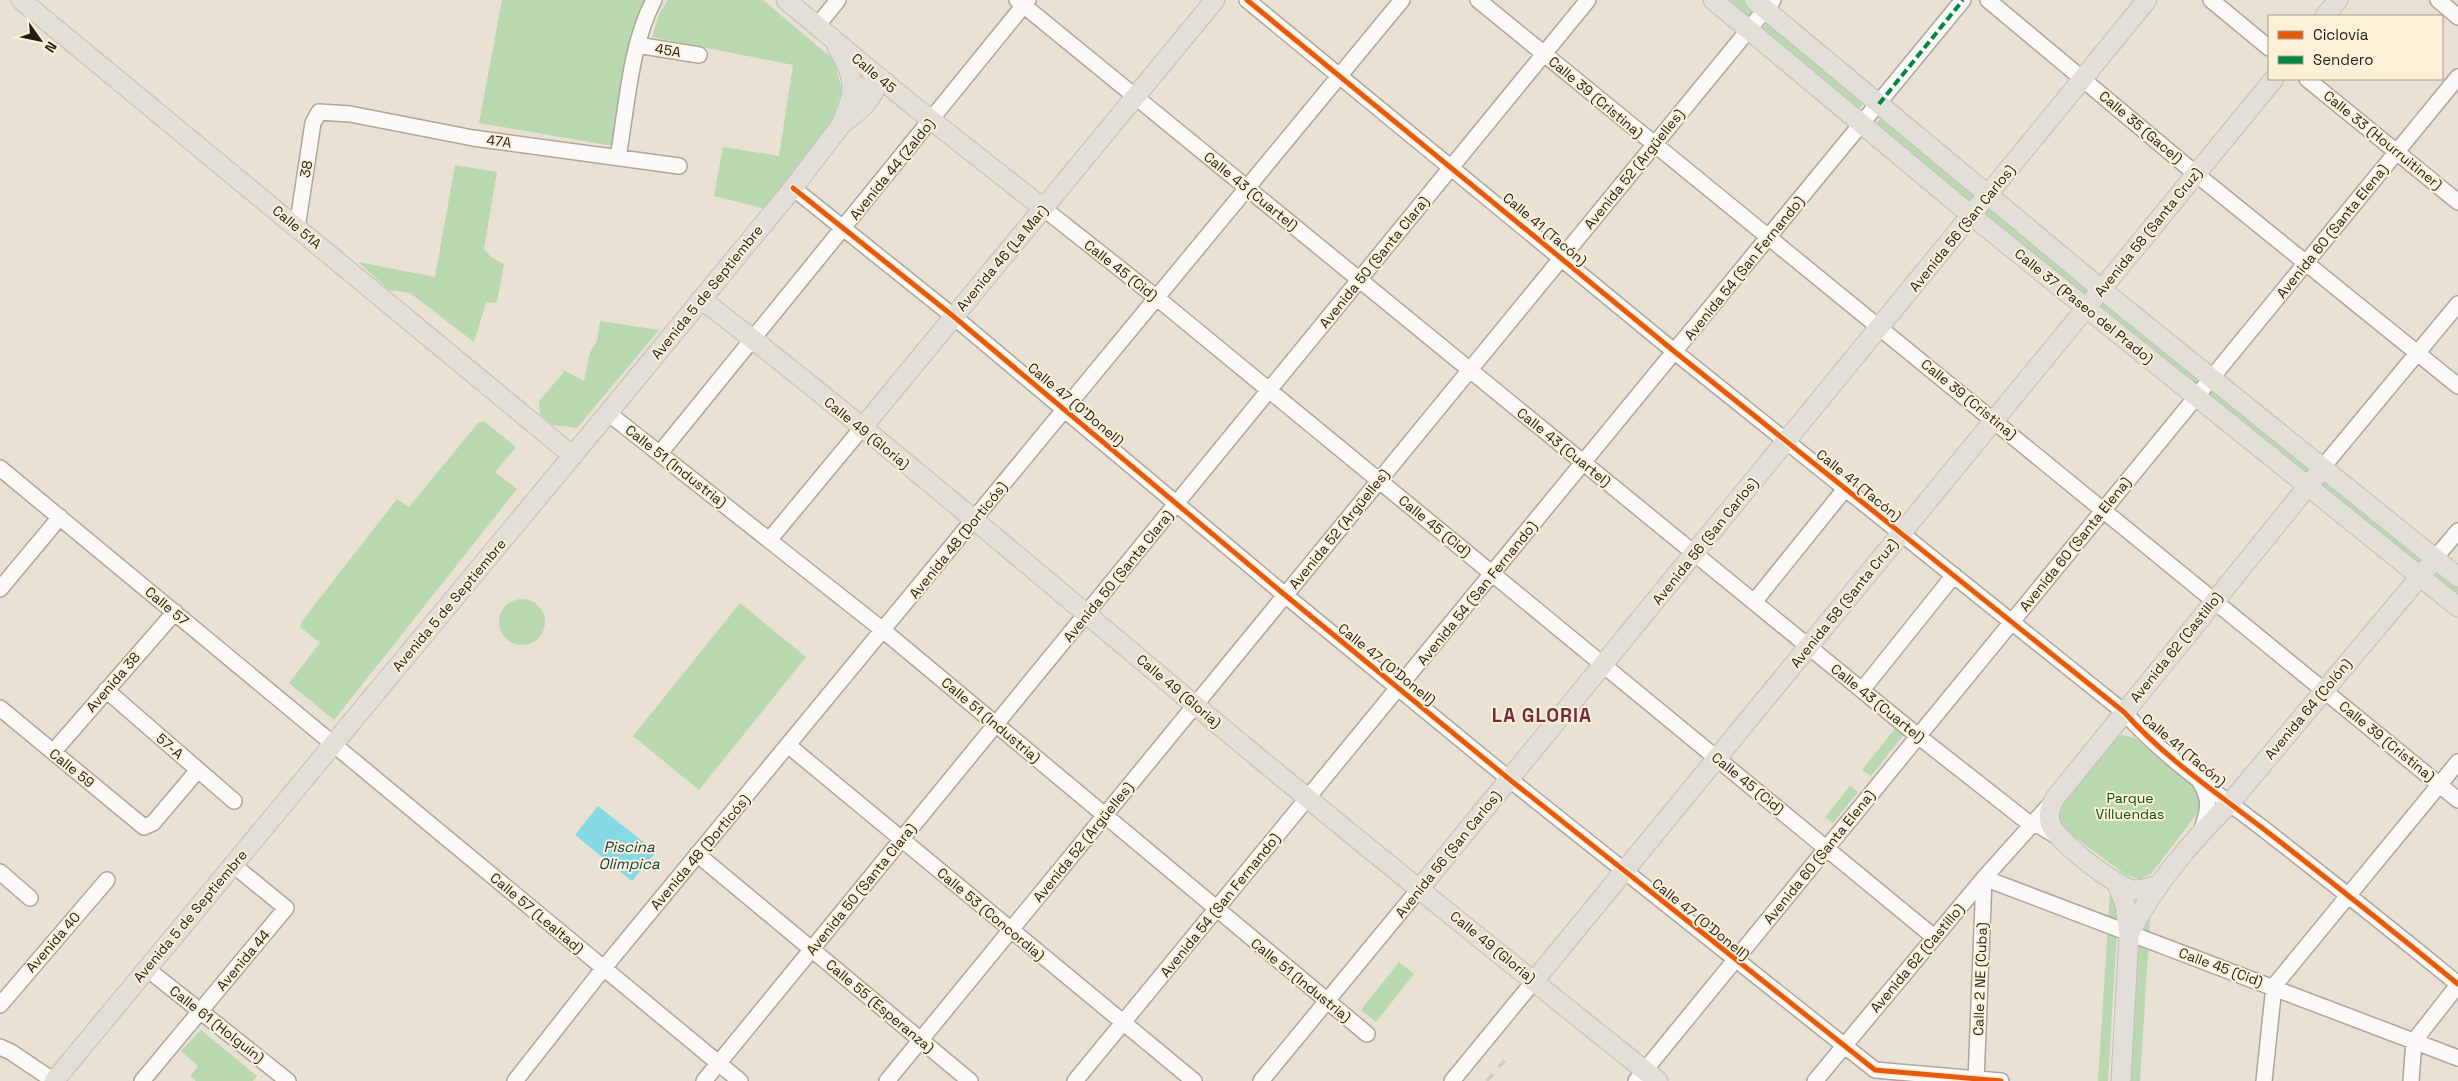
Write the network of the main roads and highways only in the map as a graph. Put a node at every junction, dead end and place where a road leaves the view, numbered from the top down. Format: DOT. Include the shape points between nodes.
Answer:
graph roads {
  1 [pos="20,0"];
  2 [pos="786,0"];
  3 [pos="1215,0"];
  4 [pos="1713,0"];
  5 [pos="2147,0"];
  6 [pos="2338,0"];
  7 [pos="1764,3"];
  8 [pos="2326,15"];
  9 [pos="833,39"];
  10 [pos="880,78"];
  11 [pos="2273,80"];
  12 [pos="857,104"];
  13 [pos="911,104"];
  14 [pos="932,120"];
  15 [pos="1989,195"];
  16 [pos="1043,208"];
  17 [pos="1972,216"];
  18 [pos="720,276"];
  19 [pos="2102,289"];
  20 [pos="701,299"];
  21 [pos="2086,308"];
  22 [pos="728,319"];
  23 [pos="683,322"];
  24 [pos="862,428"];
  25 [pos="542,431"];
  26 [pos="590,435"];
  27 [pos="573,456"];
  28 [pos="2322,468"];
  29 [pos="553,480"];
  30 [pos="2308,485"];
  31 [pos="2435,558"];
  32 [pos="2420,576"];
  33 [pos="2458,577"];
  34 [pos="2458,608"];
  35 [pos="2058,837"];
  36 [pos="2117,884"];
  37 [pos="2157,886"];
  38 [pos="1420,888"];
  39 [pos="2129,934"];
  40 [pos="1534,981"];
  41 [pos="1646,1077"];
  42 [pos="54,1081"];
  43 [pos="2120,1081"];
  1 -- 25 [label="main road, Calle 51A"];
  2 -- 9 [label="main road, Calle 45"];
  3 -- 16 [label="main road, Avenida 46 (La Mar)"];
  4 -- 17 [label="main road, Calle 37 (Paseo del Prado)"];
  5 -- 15 [label="main road, Avenida 56 (San Carlos)"];
  6 -- 8 [label="main road"];
  7 -- 15 [label="main road, Calle 37 (Paseo del Prado)" via="1878,104"];
  9 -- 10 [label="main road, Calle 45"];
  9 -- 12 [label="main road" via="849,69"];
  10 -- 12 [label="main road, Avenida 5 de Septiembre" via="872,97"];
  10 -- 13 [label="main road, Calle 45"];
  11 -- 19 [label="main road, Avenida 58 (Santa Cruz)"];
  12 -- 13 [label="main road" via="891,101"];
  12 -- 18 [label="main road, Avenida 5 de Septiembre"];
  13 -- 14 [label="main road, Calle 45"];
  14 -- 16 [label="main road, Calle 45 (Cid)"];
  15 -- 17 [label="main road, Avenida 56 (San Carlos)"];
  15 -- 19 [label="main road, Calle 37 (Paseo del Prado)"];
  16 -- 24 [label="main road, Avenida 46 (La Mar)"];
  17 -- 21 [label="main road, Calle 37 (Paseo del Prado)"];
  17 -- 38 [label="main road, Avenida 56 (San Carlos)"];
  18 -- 20 [label="main road, Avenida 5 de Septiembre"];
  18 -- 22 [label="main road" via="719,301"];
  19 -- 21 [label="main road, Avenida 58 (Santa Cruz)"];
  19 -- 28 [label="main road, Calle 37 (Paseo del Prado)"];
  20 -- 22 [label="main road, Calle 49 (Gloria)"];
  20 -- 23 [label="main road, Avenida 5 de Septiembre"];
  21 -- 30 [label="main road, Calle 37 (Paseo del Prado)"];
  21 -- 40 [label="main road, Avenida 58 (Santa Cruz)"];
  22 -- 23 [label="main road" via="704,316"];
  22 -- 24 [label="main road, Calle 49 (Gloria)"];
  23 -- 26 [label="main road, Avenida 5 de Septiembre"];
  24 -- 38 [label="main road, Calle 49 (Gloria)" via="1308,799"];
  25 -- 26 [label="main road"];
  25 -- 27 [label="main road, Calle 51A"];
  25 -- 29 [label="main road" via="552,455"];
  26 -- 27 [label="main road, Avenida 5 de Septiembre"];
  27 -- 29 [label="main road, Avenida 5 de Septiembre"];
  28 -- 30 [label="main road, Avenida 62 (Castillo)"];
  28 -- 31 [label="main road, Calle 37 (Paseo del Prado)"];
  29 -- 42 [label="main road, Avenida 5 de Septiembre"];
  30 -- 32 [label="main road, Calle 37 (Paseo del Prado)"];
  30 -- 35 [label="main road, Avenida 62 (Castillo)" via="2056,797 2049,809 2050,824"];
  31 -- 32 [label="main road, Avenida 64 (Colón)"];
  31 -- 33 [label="main road, Calle 37 (Paseo del Prado)"];
  32 -- 34 [label="main road, Calle 37 (Paseo del Prado)"];
  32 -- 37 [label="main road, Avenida 64 (Colón)"];
  35 -- 36 [label="main road, Calle 43 (Cuartel)"];
  36 -- 37 [label="main road" via="2134,890"];
  36 -- 39 [label="main road" via="2125,904"];
  37 -- 39 [label="main road, Avenida 64 (Colón)"];
  38 -- 40 [label="main road, Calle 49 (Gloria)"];
  39 -- 43 [label="main road"];
  40 -- 41 [label="main road, Calle 49 (Gloria)"];
}
